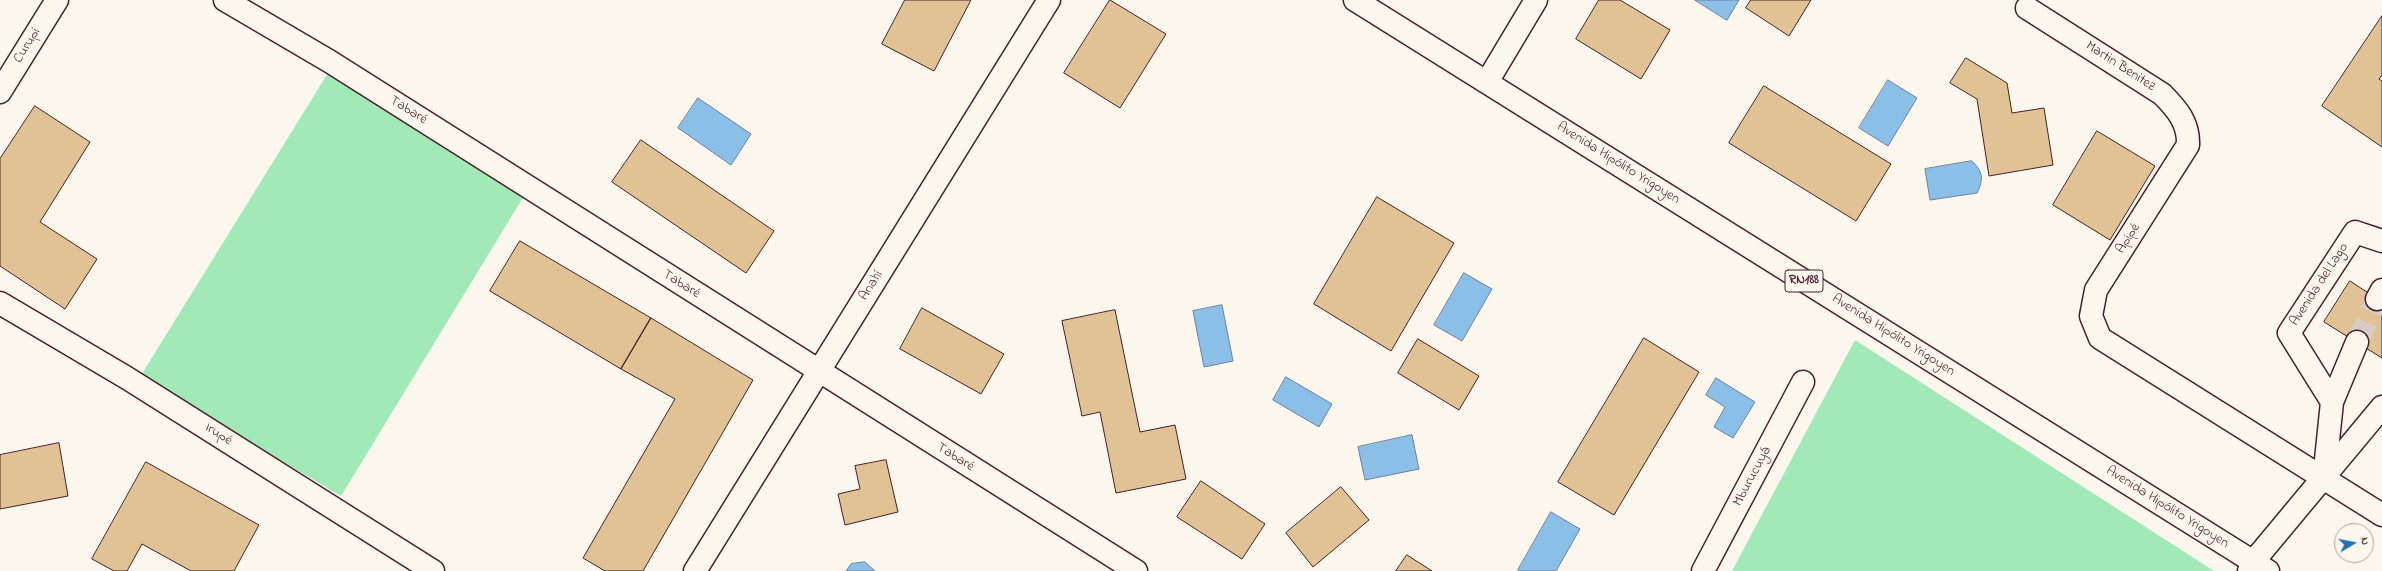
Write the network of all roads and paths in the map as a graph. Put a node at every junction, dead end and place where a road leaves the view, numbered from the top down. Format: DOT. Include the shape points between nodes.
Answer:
graph roads {
  1 [pos="57,0"];
  2 [pos="225,0"];
  3 [pos="1049,0"];
  4 [pos="1355,0"];
  5 [pos="1536,0"];
  6 [pos="2027,8"];
  7 [pos="1487,82"];
  8 [pos="0,92"];
  9 [pos="2188,145"];
  10 [pos="2382,241"];
  11 [pos="0,303"];
  12 [pos="2357,342"];
  13 [pos="819,372"];
  14 [pos="1803,382"];
  15 [pos="2332,402"];
  16 [pos="2382,407"];
  17 [pos="2324,479"];
  18 [pos="2382,515"];
  19 [pos="2256,568"];
  20 [pos="434,571"];
  21 [pos="695,571"];
  22 [pos="1136,571"];
  23 [pos="1703,571"];
  1 -- 8 [label="street, Curupí"];
  2 -- 13 [label="street, Tabaré" via="329,61"];
  3 -- 13 [label="street, Anahí"];
  4 -- 7 [label="street, Avenida Hipólito Yrigoyen / RN188"];
  5 -- 7 [label="street"];
  6 -- 9 [label="street, Martin Benitez" via="2162,94 2176,108 2184,122"];
  7 -- 19 [label="street, Avenida Hipólito Yrigoyen / RN188"];
  9 -- 17 [label="street, Apipé" via="2096,290 2091,316 2100,338"];
  10 -- 15 [label="street, Avenida del Lago" via="2355,232 2289,333"];
  11 -- 20 [label="street, Irupé" via="127,378"];
  12 -- 15 [label="street"];
  13 -- 21 [label="street, Anahí"];
  13 -- 22 [label="street, Tabaré"];
  14 -- 23 [label="street, Mburucuyá"];
  15 -- 17 [label="street"];
  16 -- 17 [label="street"];
  17 -- 18 [label="street"];
  17 -- 19 [label="street"];
}
